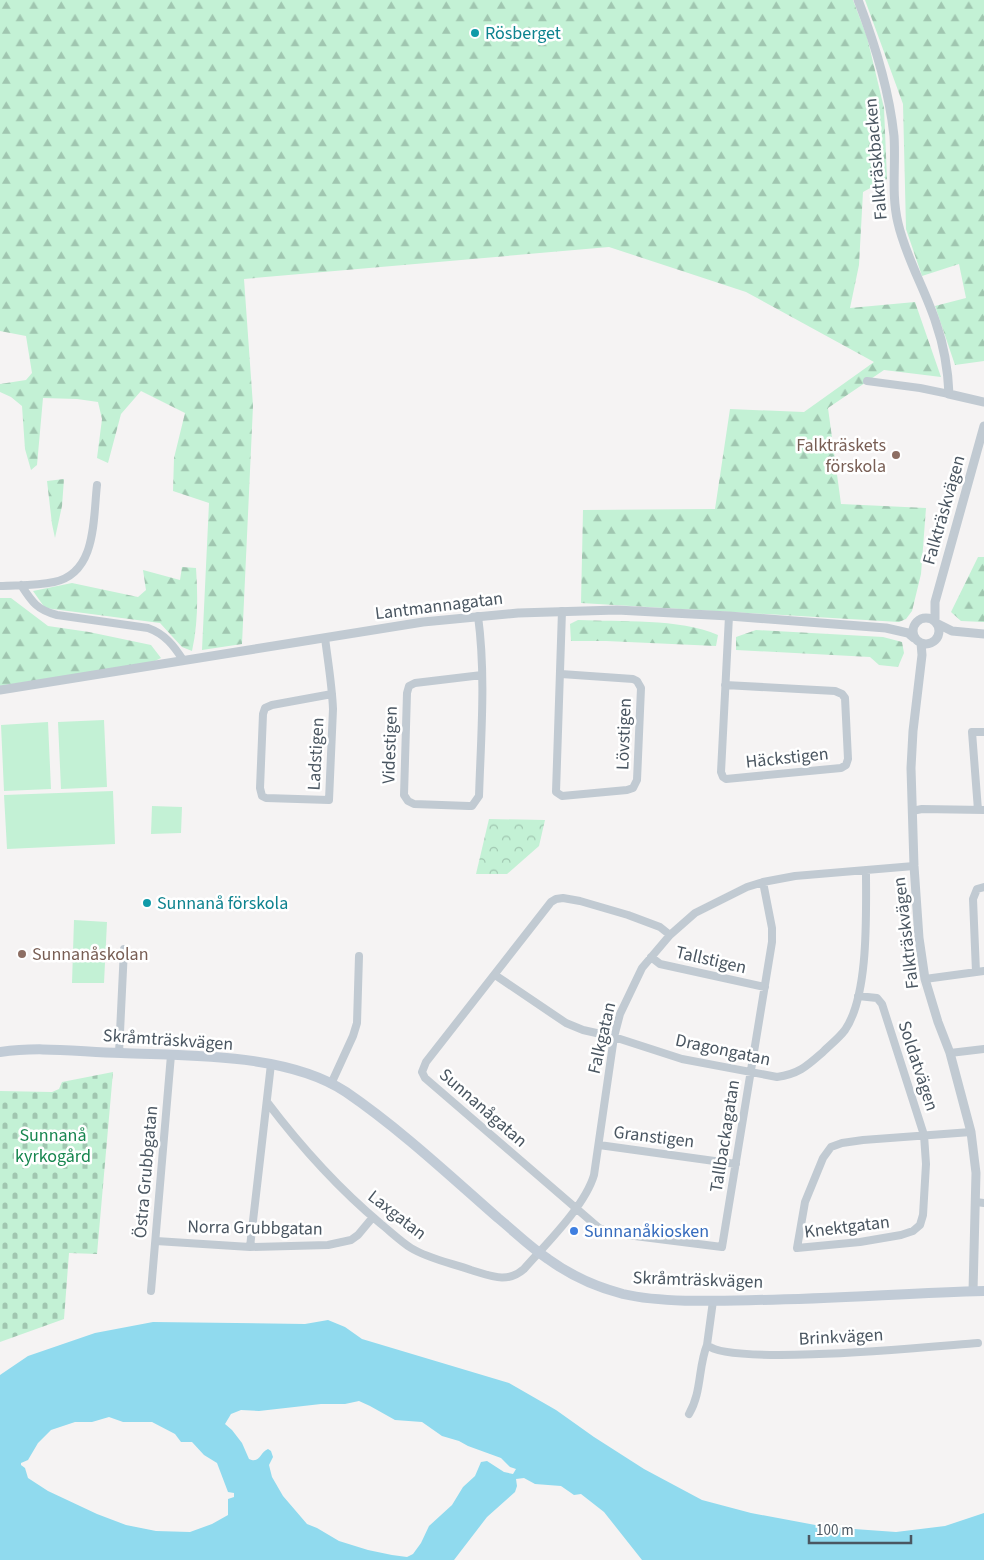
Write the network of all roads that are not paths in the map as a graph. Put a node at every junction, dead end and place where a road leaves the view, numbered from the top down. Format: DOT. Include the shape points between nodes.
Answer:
graph roads {
  1 [pos="858,0"];
  2 [pos="867,380"];
  3 [pos="949,394"];
  4 [pos="984,402"];
  5 [pos="984,426"];
  6 [pos="97,485"];
  7 [pos="21,585"];
  8 [pos="0,586"];
  9 [pos="935,602"];
  10 [pos="562,611"];
  11 [pos="478,616"];
  12 [pos="729,616"];
  13 [pos="921,619"];
  14 [pos="936,622"];
  15 [pos="886,628"];
  16 [pos="961,632"];
  17 [pos="984,634"];
  18 [pos="325,638"];
  19 [pos="925,641"];
  20 [pos="183,660"];
  21 [pos="561,674"];
  22 [pos="482,675"];
  23 [pos="725,685"];
  24 [pos="0,690"];
  25 [pos="332,694"];
  26 [pos="984,732"];
  27 [pos="981,810"];
  28 [pos="912,811"];
  29 [pos="914,866"];
  30 [pos="866,871"];
  31 [pos="763,882"];
  32 [pos="984,887"];
  33 [pos="670,935"];
  34 [pos="124,949"];
  35 [pos="359,956"];
  36 [pos="651,957"];
  37 [pos="980,971"];
  38 [pos="495,975"];
  39 [pos="925,979"];
  40 [pos="766,987"];
  41 [pos="858,996"];
  42 [pos="614,1037"];
  43 [pos="984,1049"];
  44 [pos="0,1052"];
  45 [pos="119,1053"];
  46 [pos="950,1054"];
  47 [pos="170,1055"];
  48 [pos="271,1064"];
  49 [pos="751,1072"];
  50 [pos="331,1084"];
  51 [pos="267,1102"];
  52 [pos="972,1132"];
  53 [pos="924,1135"];
  54 [pos="599,1145"];
  55 [pos="736,1164"];
  56 [pos="980,1202"];
  57 [pos="575,1209"];
  58 [pos="373,1217"];
  59 [pos="156,1241"];
  60 [pos="250,1247"];
  61 [pos="722,1247"];
  62 [pos="538,1252"];
  63 [pos="151,1291"];
  64 [pos="979,1291"];
  65 [pos="713,1301"];
  66 [pos="978,1343"];
  67 [pos="707,1344"];
  68 [pos="689,1414"];
  1 -- 3 [label="street, Falkträskbacken" via="889,98 897,223 936,323 946,356"];
  2 -- 3 [label="street"];
  3 -- 4 [label="street"];
  5 -- 9 [label="street, Falkträskvägen"];
  6 -- 7 [label="street" via="91,542 82,562 69,576 55,582"];
  7 -- 8 [label="street"];
  7 -- 20 [label="street" via="32,602 45,612 159,632"];
  9 -- 13 [label="street"];
  9 -- 14 [label="street"];
  10 -- 11 [label="street, Lantmannagatan"];
  10 -- 12 [label="street, Lantmannagatan" via="617,610"];
  10 -- 21 [label="street, Lövstigen"];
  11 -- 18 [label="street, Lantmannagatan"];
  11 -- 22 [label="street, Videstigen"];
  12 -- 15 [label="street, Lantmannagatan"];
  12 -- 23 [label="street, Häckstigen"];
  13 -- 14 [label="street"];
  13 -- 15 [label="street, Lantmannagatan"];
  13 -- 19 [label="street" via="912,630"];
  14 -- 16 [label="street" via="943,628"];
  14 -- 19 [label="street" via="939,632"];
  15 -- 19 [label="street, Lantmannagatan"];
  16 -- 17 [label="street"];
  16 -- 19 [label="street"];
  18 -- 20 [label="street, Lantmannagatan"];
  18 -- 25 [label="street, Ladstigen"];
  19 -- 28 [label="street, Falkträskvägen" via="912,731"];
  20 -- 24 [label="street, Lantmannagatan"];
  21 -- 21 [label="street, Lövstigen" via="556,792 562,796 633,788 638,780 640,684 633,679"];
  22 -- 22 [label="street, Videstigen" via="479,796 469,806 408,801 404,794 409,686"];
  23 -- 23 [label="street, Häckstigen" via="722,772 726,779 846,765 845,698 842,694"];
  25 -- 25 [label="street, Ladstigen" via="329,800 262,796 265,708"];
  26 -- 27 [label="street" via="972,732"];
  27 -- 28 [label="street"];
  28 -- 29 [label="street, Falkträskvägen"];
  29 -- 30 [label="street, Falkgatan"];
  29 -- 39 [label="street, Falkträskvägen"];
  30 -- 31 [label="street, Falkgatan" via="794,876"];
  30 -- 41 [label="street, Dragongatan" via="866,944"];
  31 -- 33 [label="street, Falkgatan" via="695,914"];
  31 -- 40 [label="street, Tallbackagatan" via="772,928"];
  32 -- 37 [label="street" via="977,888 973,899"];
  33 -- 36 [label="street, Falkgatan"];
  33 -- 38 [label="street, Sunnanågatan" via="660,927 628,914 580,901 556,899"];
  34 -- 45 [label="street"];
  35 -- 50 [label="street" via="357,1023"];
  36 -- 40 [label="street, Tallstigen" via="660,964"];
  36 -- 42 [label="street, Falkgatan" via="626,999"];
  37 -- 39 [label="street"];
  38 -- 42 [label="street, Dragongatan" via="566,1023"];
  38 -- 57 [label="street, Sunnanågatan" via="426,1062 422,1072"];
  39 -- 46 [label="street, Falkträskvägen"];
  40 -- 49 [label="street, Tallbackagatan"];
  41 -- 49 [label="street, Dragongatan" via="844,1031 807,1066 777,1077"];
  41 -- 53 [label="street, Soldatvägen" via="877,998 882,1004"];
  42 -- 49 [label="street, Dragongatan" via="682,1059"];
  42 -- 54 [label="street, Falkgatan"];
  43 -- 46 [label="street"];
  44 -- 45 [label="main road, Skråmträskvägen" via="39,1049"];
  45 -- 47 [label="main road, Skråmträskvägen"];
  46 -- 52 [label="street, Falkträskvägen"];
  47 -- 48 [label="main road, Skråmträskvägen"];
  47 -- 59 [label="street, Östra Grubbgatan"];
  48 -- 50 [label="main road, Skråmträskvägen"];
  48 -- 51 [label="street"];
  49 -- 55 [label="street, Tallbackagatan"];
  50 -- 62 [label="main road, Skråmträskvägen" via="383,1120"];
  51 -- 58 [label="street, Laxgatan" via="336,1184"];
  51 -- 60 [label="street"];
  52 -- 53 [label="street, Knektgatan"];
  52 -- 56 [label="street, Falkträskvägen"];
  53 -- 53 [label="street, Knektgatan" via="842,1143 831,1148 823,1158 805,1202 797,1248 901,1235 920,1225 925,1200"];
  54 -- 55 [label="street, Granstigen"];
  54 -- 57 [label="street, Falkgatan" via="592,1184"];
  55 -- 61 [label="street, Tallbackagatan"];
  56 -- 64 [label="street, Falkträskvägen"];
  57 -- 61 [label="street, Sunnanågatan" via="599,1228 612,1233"];
  57 -- 62 [label="street, Falkgatan"];
  58 -- 60 [label="street, Norra Grubbgatan" via="358,1235 346,1242"];
  58 -- 62 [label="street, Laxgatan" via="425,1255 494,1276 509,1278 517,1275"];
  59 -- 60 [label="street, Norra Grubbgatan"];
  59 -- 63 [label="street, Östra Grubbgatan"];
  62 -- 65 [label="main road, Skråmträskvägen" via="561,1269 616,1292"];
  64 -- 65 [label="main road, Skråmträskvägen"];
  65 -- 67 [label="street"];
  66 -- 67 [label="street, Brinkvägen" via="766,1356 724,1352"];
  67 -- 68 [label="street" via="695,1403"];
}
